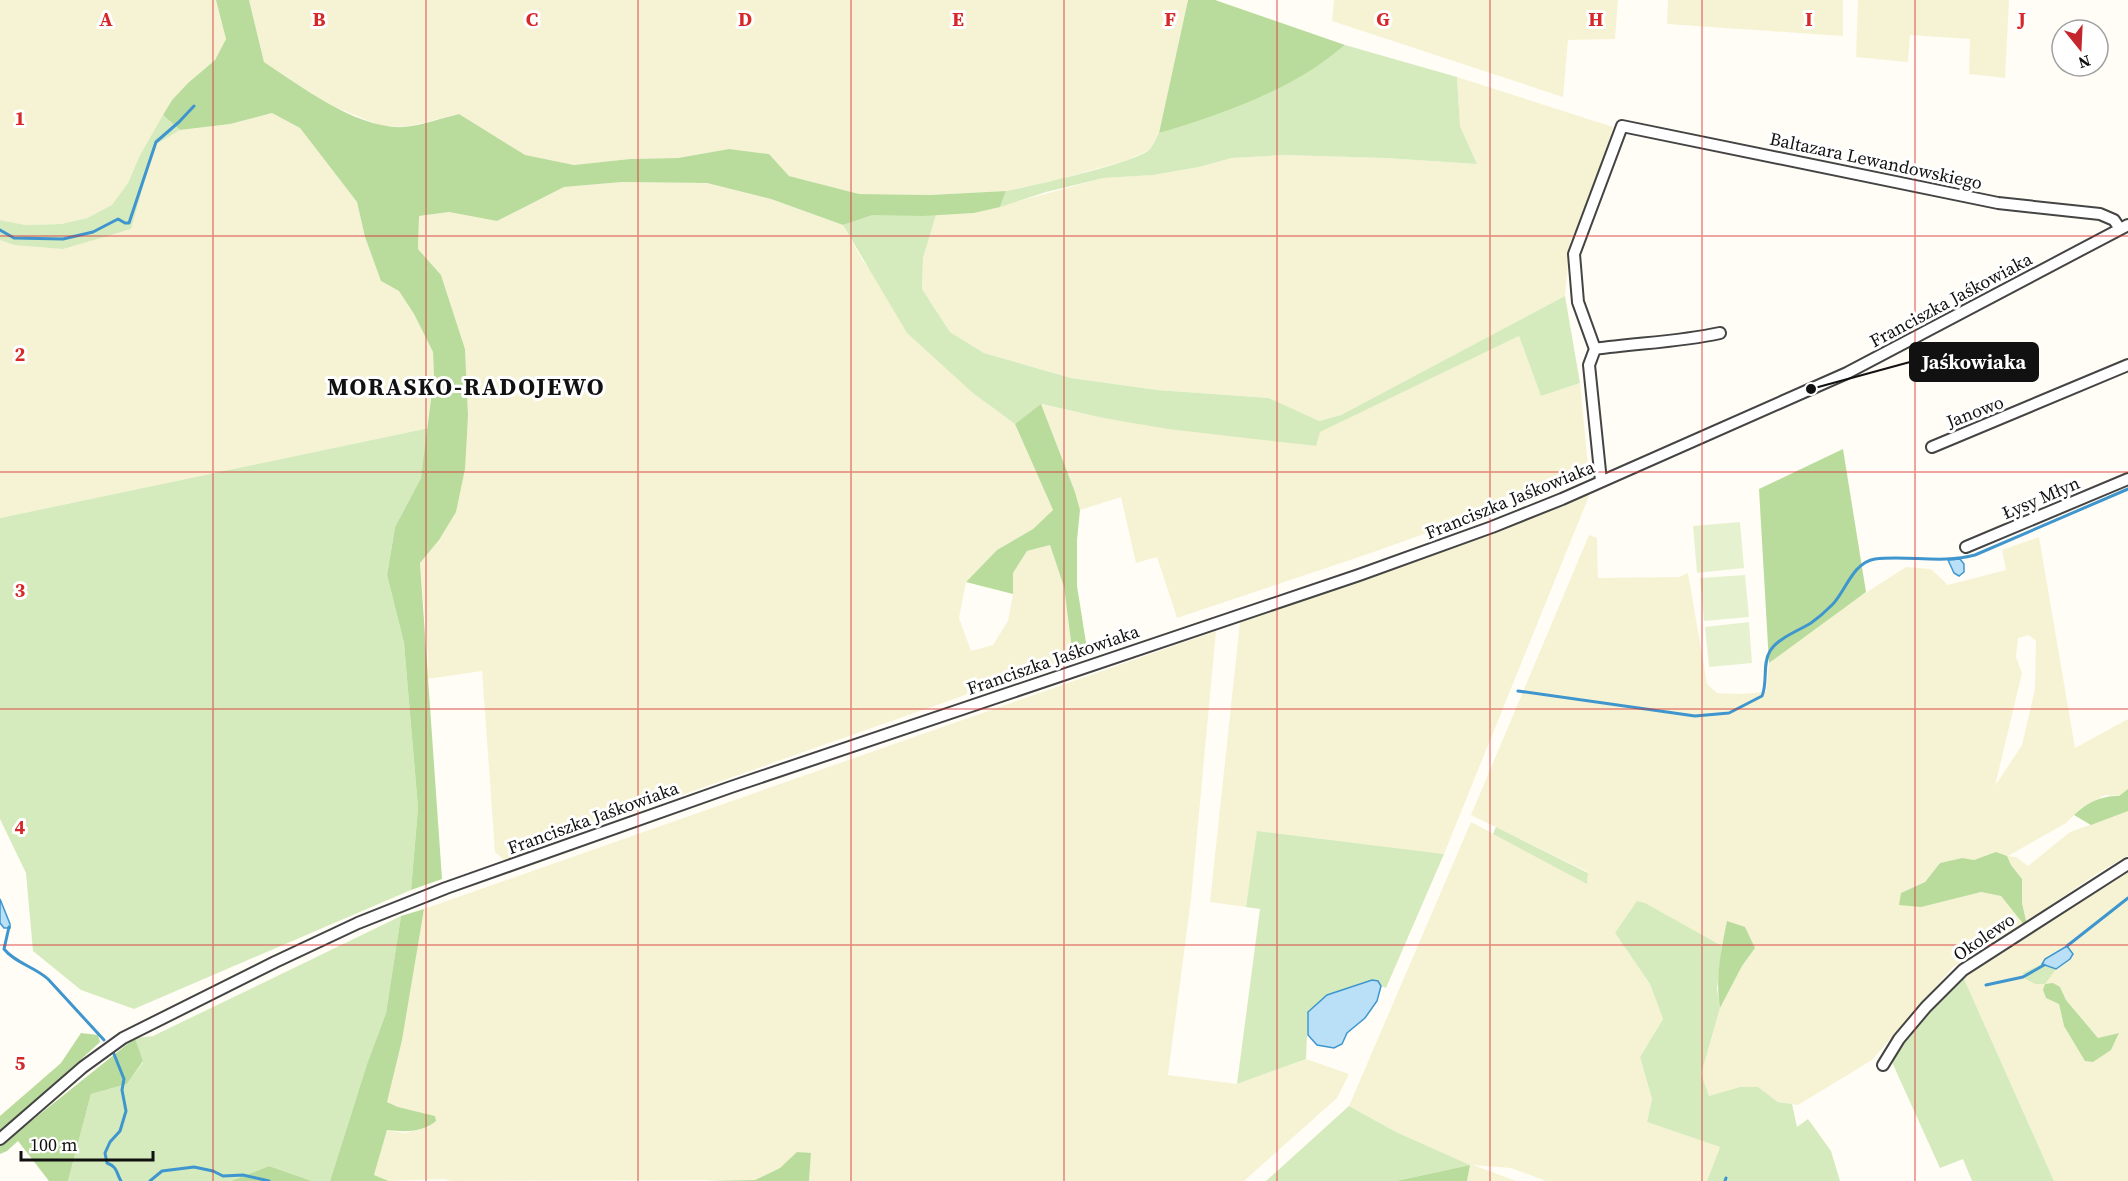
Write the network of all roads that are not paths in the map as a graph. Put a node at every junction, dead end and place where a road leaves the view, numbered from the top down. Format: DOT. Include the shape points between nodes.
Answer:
graph roads {
  1 [pos="2124,227"];
  2 [pos="1720,333"];
  3 [pos="1595,348"];
  4 [pos="2128,365"];
  5 [pos="1932,447"];
  6 [pos="2128,479"];
  7 [pos="1601,481"];
  8 [pos="1966,547"];
  9 [pos="2128,864"];
  10 [pos="1883,1065"];
  11 [pos="0,1139"];
  1 -- 3 [label="street, Baltazara Lewandowskiego" via="2100,214 1998,203 1622,126 1574,254 1578,302"];
  1 -- 7 [label="street, Franciszka Jaśkowiaka" via="1877,358"];
  2 -- 3 [label="street" via="1687,340"];
  3 -- 7 [label="street" via="1589,365"];
  4 -- 5 [label="street, Janowo"];
  6 -- 8 [label="street, Łysy Młyn"];
  7 -- 11 [label="street, Franciszka Jaśkowiaka" via="1405,559 731,787 358,923 123,1038"];
  9 -- 10 [label="street, Okolewo" via="1963,970 1919,1015"];
}
